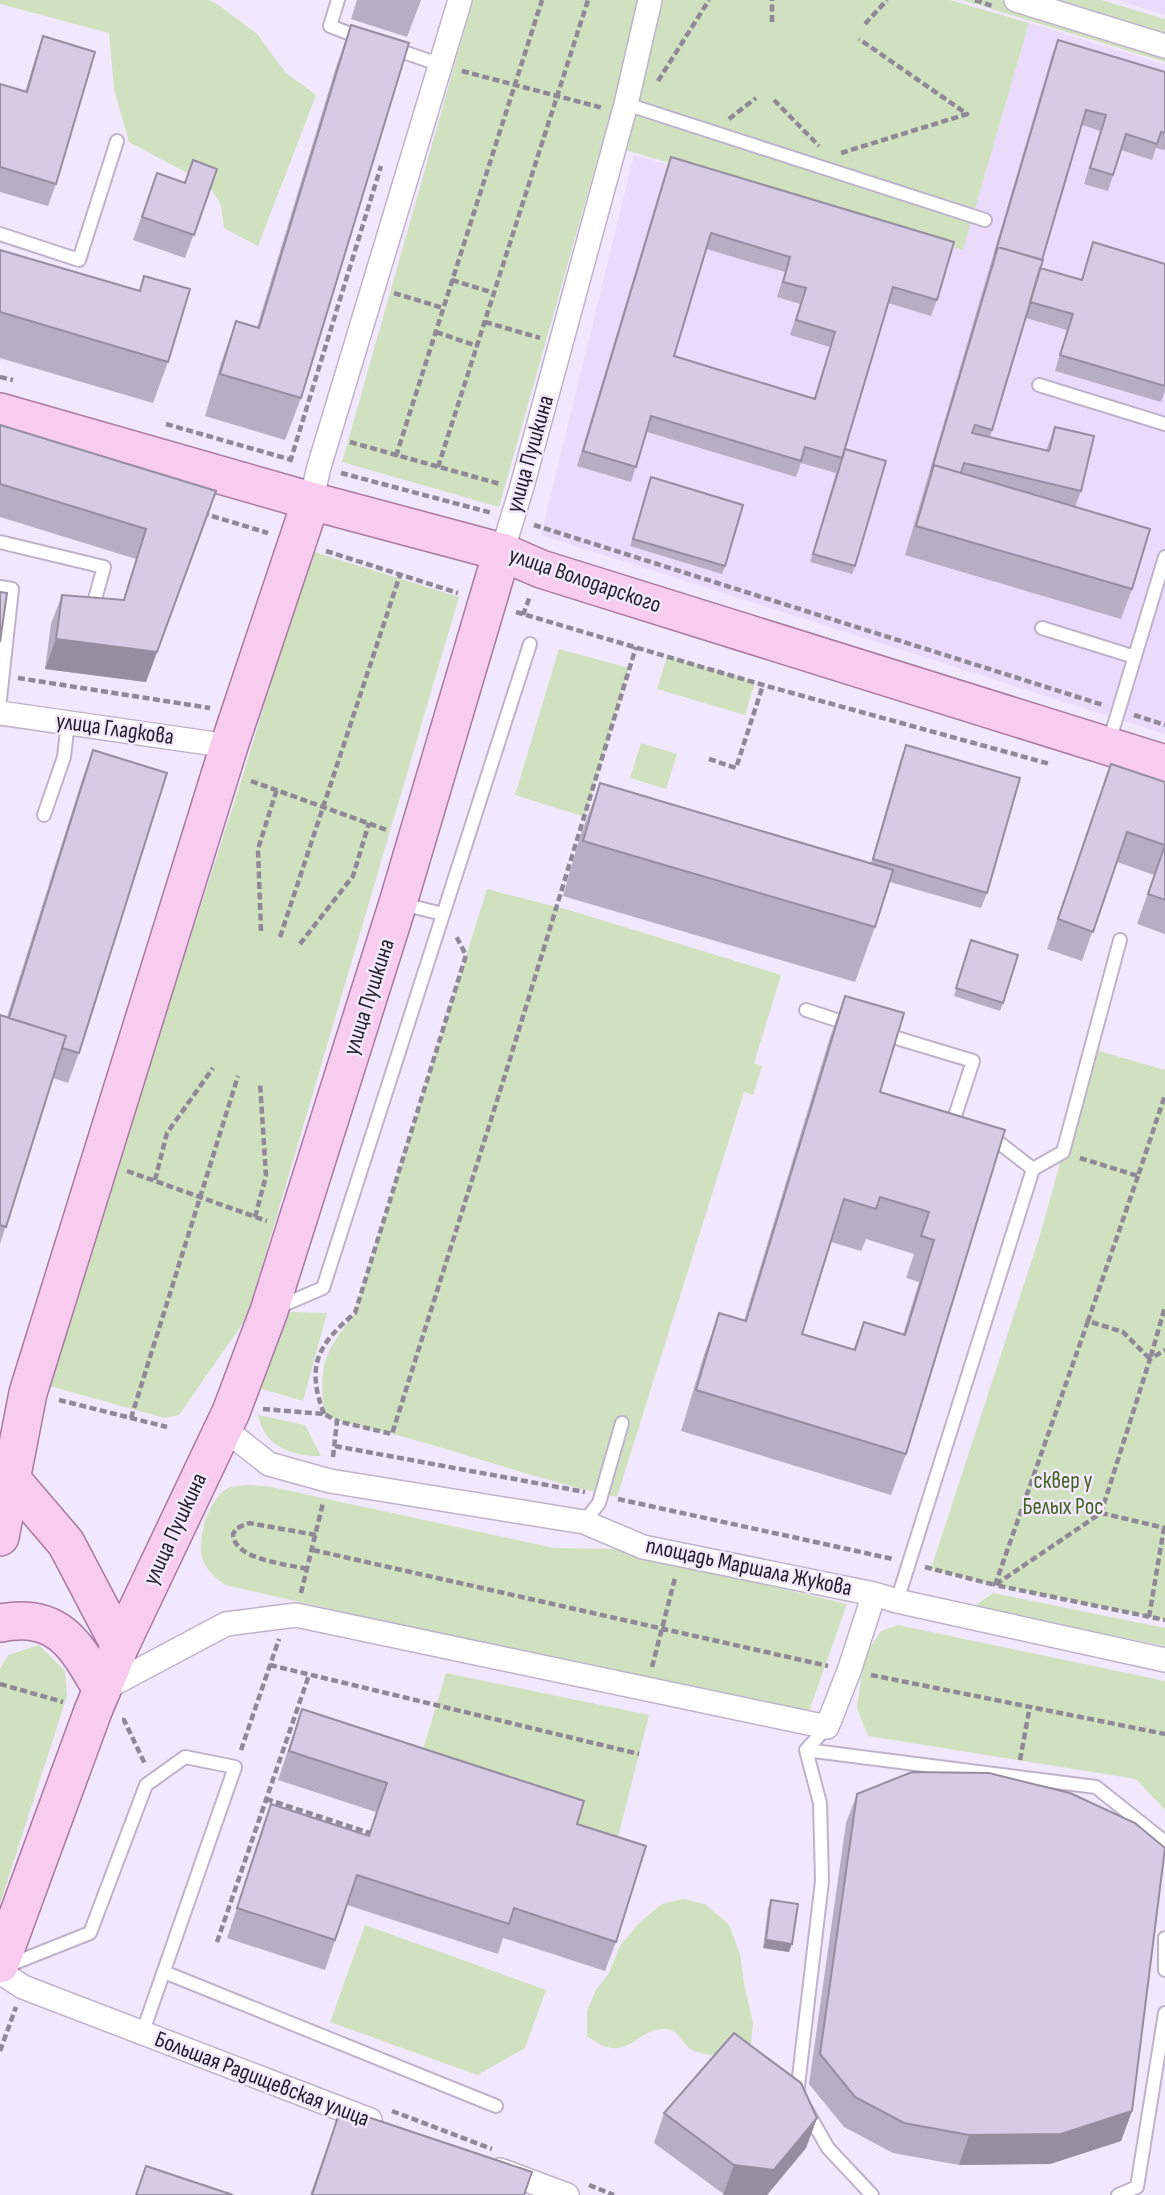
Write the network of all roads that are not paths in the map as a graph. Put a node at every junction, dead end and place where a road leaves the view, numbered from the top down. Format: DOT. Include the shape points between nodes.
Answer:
graph roads {
  1 [pos="338,0"];
  2 [pos="460,0"];
  3 [pos="650,0"];
  4 [pos="1016,0"];
  5 [pos="1165,46"];
  6 [pos="441,65"];
  7 [pos="624,109"];
  8 [pos="117,141"];
  9 [pos="985,220"];
  10 [pos="0,234"];
  11 [pos="1039,385"];
  12 [pos="0,412"];
  13 [pos="1165,424"];
  14 [pos="315,484"];
  15 [pos="507,535"];
  16 [pos="0,542"];
  17 [pos="1165,556"];
  18 [pos="0,587"];
  19 [pos="93,606"];
  20 [pos="1042,628"];
  21 [pos="530,644"];
  22 [pos="1135,657"];
  23 [pos="0,699"];
  24 [pos="0,713"];
  25 [pos="68,722"];
  26 [pos="1108,746"];
  27 [pos="235,762"];
  28 [pos="1165,764"];
  29 [pos="44,815"];
  30 [pos="398,903"];
  31 [pos="443,914"];
  32 [pos="1120,940"];
  33 [pos="806,1010"];
  34 [pos="966,1129"];
  35 [pos="979,1132"];
  36 [pos="1033,1169"];
  37 [pos="269,1311"];
  38 [pos="622,1423"];
  39 [pos="222,1427"];
  40 [pos="13,1481"];
  41 [pos="584,1522"];
  42 [pos="0,1537"];
  43 [pos="874,1594"];
  44 [pos="897,1601"];
  45 [pos="0,1623"];
  46 [pos="120,1646"];
  47 [pos="1165,1660"];
  48 [pos="102,1690"];
  49 [pos="827,1727"];
  50 [pos="806,1750"];
  51 [pos="1165,1842"];
  52 [pos="1165,1938"];
  53 [pos="0,1964"];
  54 [pos="0,1970"];
  55 [pos="1165,1970"];
  56 [pos="164,1972"];
  57 [pos="1165,2013"];
  58 [pos="142,2034"];
  59 [pos="496,2106"];
  60 [pos="387,2127"];
  61 [pos="477,2161"];
  62 [pos="567,2195"];
  63 [pos="872,2195"];
  64 [pos="1118,2195"];
  1 -- 6 [label="lane" via="330,26"];
  2 -- 6 [label="street"];
  3 -- 7 [label="street, улица Пушкина"];
  4 -- 5 [label="street"];
  6 -- 14 [label="street"];
  7 -- 9 [label="lane" via="712,132"];
  7 -- 15 [label="street, улица Пушкина"];
  8 -- 10 [label="lane" via="79,260"];
  11 -- 13 [label="lane"];
  12 -- 14 [label="main road, улица Володарского"];
  14 -- 15 [label="main road, улица Володарского"];
  14 -- 27 [label="main road"];
  15 -- 26 [label="main road, улица Володарского" via="541,569"];
  15 -- 30 [label="main road, улица Пушкина"];
  16 -- 19 [label="lane" via="104,567"];
  17 -- 22 [label="lane"];
  18 -- 23 [label="lane" via="12,589"];
  20 -- 22 [label="lane"];
  21 -- 31 [label="lane"];
  22 -- 26 [label="lane"];
  24 -- 25 [label="street, улица Гладкова"];
  25 -- 27 [label="street, улица Гладкова"];
  25 -- 29 [label="lane" via="64,757"];
  26 -- 28 [label="main road, улица Володарского"];
  27 -- 40 [label="main road" via="28,1393"];
  30 -- 31 [label="lane"];
  30 -- 37 [label="main road, улица Пушкина"];
  31 -- 37 [label="lane" via="323,1288"];
  32 -- 36 [label="lane" via="1063,1153"];
  33 -- 34 [label="lane" via="973,1061 952,1125"];
  35 -- 36 [label="lane" via="993,1136"];
  36 -- 44 [label="lane"];
  37 -- 39 [label="main road, улица Пушкина"];
  38 -- 41 [label="lane" via="599,1503"];
  39 -- 41 [label="street, площадь Маршала Жукова" via="268,1464 330,1481"];
  39 -- 46 [label="main road, улица Пушкина"];
  40 -- 42 [label="main road"];
  40 -- 46 [label="main road" via="66,1543"];
  41 -- 43 [label="street, площадь Маршала Жукова" via="643,1547"];
  43 -- 44 [label="street, площадь Маршала Жукова"];
  43 -- 49 [label="street"];
  44 -- 47 [label="street, площадь Маршала Жукова"];
  45 -- 48 [label="main road" via="32,1621 52,1626 68,1637"];
  46 -- 48 [label="main road, улица Пушкина"];
  48 -- 49 [label="street" via="226,1624 296,1615"];
  48 -- 53 [label="main road, улица Пушкина"];
  49 -- 50 [label="lane"];
  50 -- 51 [label="lane" via="1096,1787"];
  50 -- 63 [label="lane" via="820,1803 822,1881 797,2094 828,2148"];
  52 -- 55 [label="lane"];
  54 -- 56 [label="lane" via="90,1933 146,1785 185,1757 235,1768"];
  54 -- 58 [label="street, Большая Радищевская улица" via="23,1987"];
  56 -- 58 [label="lane"];
  56 -- 59 [label="lane"];
  57 -- 64 [label="lane" via="1137,2187"];
  58 -- 60 [label="street, Большая Радищевская улица"];
  61 -- 62 [label="street"];
}
